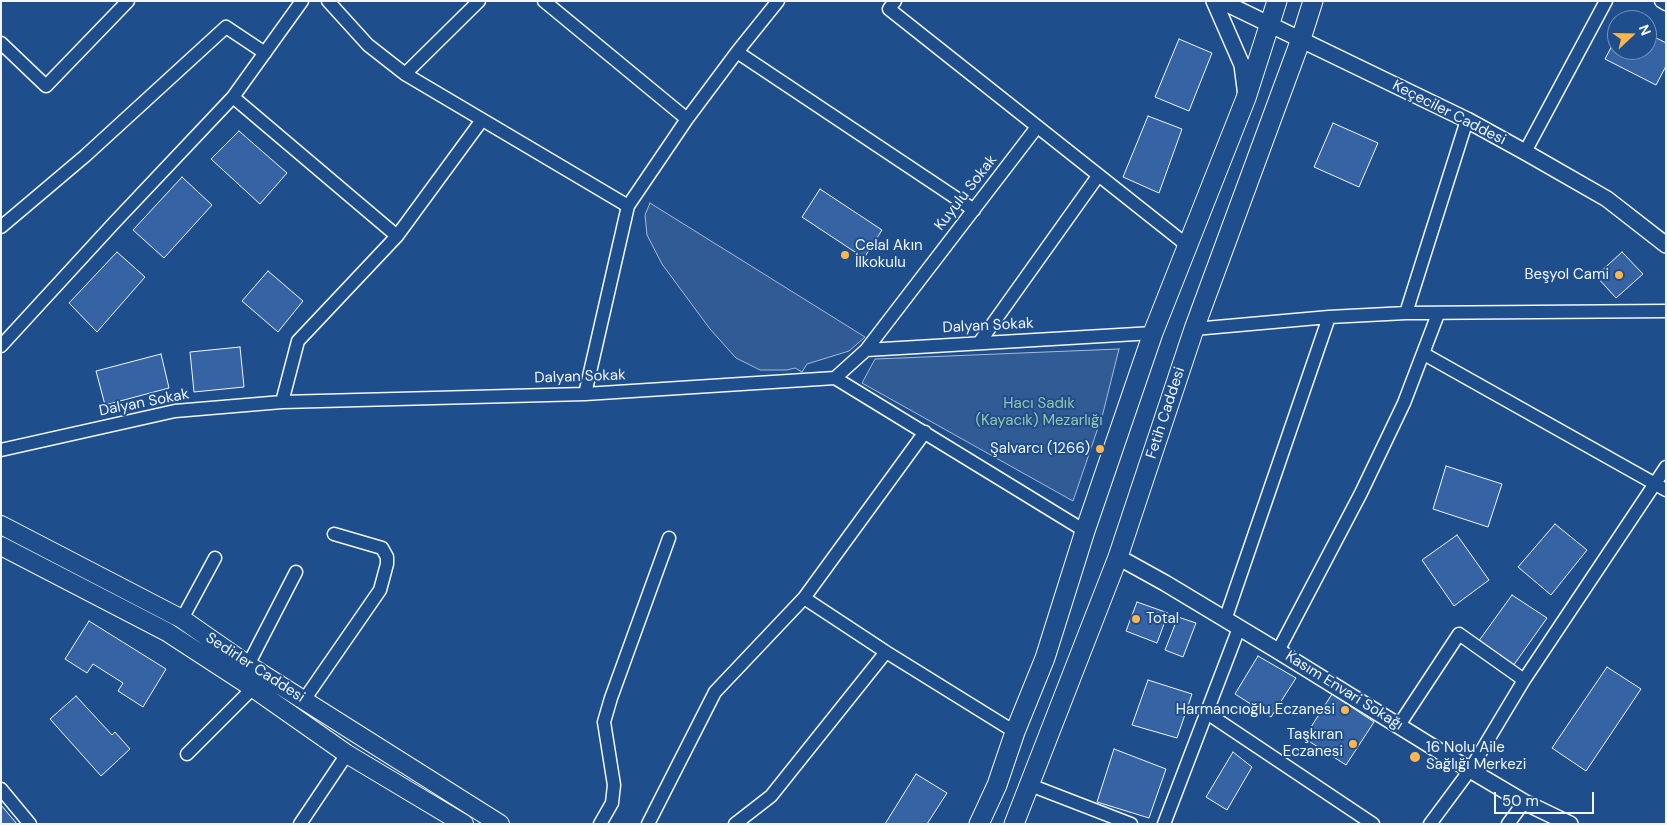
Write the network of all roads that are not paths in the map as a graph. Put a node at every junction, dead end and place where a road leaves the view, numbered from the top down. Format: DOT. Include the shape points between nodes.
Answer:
graph roads {
  1 [pos="128,1"];
  2 [pos="302,1"];
  3 [pos="328,1"];
  4 [pos="479,1"];
  5 [pos="544,1"];
  6 [pos="778,1"];
  7 [pos="895,1"];
  8 [pos="1214,1"];
  9 [pos="1221,1"];
  10 [pos="1233,1"];
  11 [pos="1244,1"];
  12 [pos="1277,1"];
  13 [pos="1313,1"];
  14 [pos="1606,1"];
  15 [pos="1661,1"];
  16 [pos="1666,4"];
  17 [pos="1268,24"];
  18 [pos="1301,39"];
  19 [pos="1,43"];
  20 [pos="737,52"];
  21 [pos="265,53"];
  22 [pos="405,74"];
  23 [pos="233,97"];
  24 [pos="1246,98"];
  25 [pos="687,119"];
  26 [pos="482,120"];
  27 [pos="1467,120"];
  28 [pos="1037,127"];
  29 [pos="1525,152"];
  30 [pos="1098,176"];
  31 [pos="628,206"];
  32 [pos="974,210"];
  33 [pos="1,227"];
  34 [pos="397,236"];
  35 [pos="1666,244"];
  36 [pos="1188,246"];
  37 [pos="1666,311"];
  38 [pos="1406,313"];
  39 [pos="1438,314"];
  40 [pos="1329,317"];
  41 [pos="1194,329"];
  42 [pos="1153,333"];
  43 [pos="979,343"];
  44 [pos="1,346"];
  45 [pos="866,350"];
  46 [pos="1424,354"];
  47 [pos="834,378"];
  48 [pos="585,394"];
  49 [pos="282,402"];
  50 [pos="925,432"];
  51 [pos="1,450"];
  52 [pos="1666,467"];
  53 [pos="1660,487"];
  54 [pos="1,525"];
  55 [pos="1085,531"];
  56 [pos="334,534"];
  57 [pos="669,538"];
  58 [pos="1,546"];
  59 [pos="1118,557"];
  60 [pos="215,558"];
  61 [pos="296,572"];
  62 [pos="804,598"];
  63 [pos="182,620"];
  64 [pos="1225,620"];
  65 [pos="1239,628"];
  66 [pos="1278,651"];
  67 [pos="886,652"];
  68 [pos="1045,658"];
  69 [pos="248,665"];
  70 [pos="1073,670"];
  71 [pos="1524,680"];
  72 [pos="254,688"];
  73 [pos="304,700"];
  74 [pos="1207,713"];
  75 [pos="1399,725"];
  76 [pos="1016,732"];
  77 [pos="187,754"];
  78 [pos="347,754"];
  79 [pos="1470,770"];
  80 [pos="1030,785"];
  81 [pos="1,789"];
  82 [pos="464,800"];
  83 [pos="1524,802"];
  84 [pos="456,822"];
  85 [pos="30,824"];
  86 [pos="300,824"];
  87 [pos="500,824"];
  88 [pos="600,824"];
  89 [pos="648,824"];
  90 [pos="735,824"];
  91 [pos="979,824"];
  92 [pos="1014,824"];
  93 [pos="1131,824"];
  94 [pos="1164,824"];
  95 [pos="1373,824"];
  96 [pos="1430,824"];
  97 [pos="1508,824"];
  98 [pos="1570,824"];
  1 -- 19 [label="street" via="46,86"];
  2 -- 21 [label="street"];
  3 -- 22 [label="street" via="368,45"];
  4 -- 22 [label="street"];
  5 -- 25 [label="street"];
  6 -- 20 [label="street"];
  7 -- 28 [label="street" via="889,9"];
  8 -- 24 [label="street" via="1242,65"];
  9 -- 17 [label="street, Keçeciler Caddesi"];
  10 -- 11 [label="street"];
  12 -- 17 [label="main road"];
  13 -- 18 [label="main road, Fetih Caddesi"];
  14 -- 29 [label="street"];
  15 -- 16 [label="street"];
  17 -- 18 [label="street, Keçeciler Caddesi"];
  17 -- 24 [label="main road"];
  18 -- 27 [label="street, Keçeciler Caddesi"];
  18 -- 41 [label="main road, Fetih Caddesi"];
  20 -- 25 [label="street"];
  20 -- 32 [label="street"];
  21 -- 23 [label="street"];
  21 -- 33 [label="street" via="226,27 85,156"];
  22 -- 26 [label="street"];
  23 -- 34 [label="street"];
  23 -- 44 [label="street"];
  24 -- 36 [label="main road"];
  25 -- 31 [label="street"];
  26 -- 31 [label="street"];
  26 -- 34 [label="street"];
  27 -- 29 [label="street, Keçeciler Caddesi"];
  27 -- 38 [label="street"];
  28 -- 30 [label="street"];
  28 -- 32 [label="street, Kuyulu Sokak"];
  29 -- 35 [label="street, Keçeciler Caddesi" via="1607,199"];
  30 -- 36 [label="street"];
  30 -- 43 [label="street"];
  31 -- 48 [label="street"];
  32 -- 45 [label="street, Kuyulu Sokak"];
  34 -- 49 [label="street" via="298,341"];
  36 -- 42 [label="main road"];
  37 -- 39 [label="street"];
  38 -- 39 [label="street"];
  38 -- 40 [label="street"];
  39 -- 46 [label="street"];
  40 -- 41 [label="street"];
  40 -- 64 [label="street"];
  41 -- 59 [label="main road, Fetih Caddesi"];
  42 -- 43 [label="street, Dalyan Sokak"];
  42 -- 55 [label="main road"];
  43 -- 45 [label="street, Dalyan Sokak"];
  45 -- 47 [label="street"];
  46 -- 53 [label="street"];
  46 -- 66 [label="street" via="1361,493"];
  47 -- 48 [label="street, Dalyan Sokak"];
  47 -- 50 [label="street"];
  48 -- 49 [label="street, Dalyan Sokak"];
  49 -- 51 [label="street, Dalyan Sokak" via="175,411"];
  50 -- 55 [label="street"];
  50 -- 62 [label="street"];
  52 -- 53 [label="street"];
  53 -- 71 [label="street"];
  54 -- 63 [label="main road, Sedirler Caddesi"];
  55 -- 68 [label="main road"];
  56 -- 73 [label="street" via="382,548 387,564 380,590"];
  57 -- 88 [label="street" via="604,722 614,785 612,803"];
  58 -- 72 [label="main road, Sedirler Caddesi" via="167,632"];
  59 -- 64 [label="street, Kasım Envari Sokağı"];
  59 -- 70 [label="main road, Fetih Caddesi"];
  60 -- 63 [label="street"];
  61 -- 69 [label="street"];
  62 -- 67 [label="street"];
  62 -- 89 [label="street" via="715,692"];
  63 -- 69 [label="main road, Sedirler Caddesi"];
  64 -- 65 [label="street, Kasım Envari Sokağı"];
  65 -- 66 [label="street, Kasım Envari Sokağı"];
  65 -- 74 [label="street"];
  66 -- 75 [label="street, Kasım Envari Sokağı"];
  67 -- 76 [label="street"];
  67 -- 90 [label="street" via="771,796"];
  68 -- 70 [label="main road"];
  68 -- 76 [label="main road"];
  69 -- 73 [label="main road, Sedirler Caddesi"];
  70 -- 80 [label="main road, Fetih Caddesi"];
  71 -- 75 [label="street" via="1459,634"];
  71 -- 79 [label="street"];
  72 -- 77 [label="street"];
  72 -- 78 [label="main road, Sedirler Caddesi"];
  73 -- 82 [label="main road, Sedirler Caddesi"];
  74 -- 94 [label="street"];
  74 -- 95 [label="street"];
  75 -- 79 [label="street, Kasım Envari Sokağı"];
  76 -- 91 [label="main road"];
  78 -- 84 [label="main road, Sedirler Caddesi"];
  78 -- 86 [label="street"];
  79 -- 83 [label="street, Kasım Envari Sokağı"];
  79 -- 96 [label="street"];
  80 -- 92 [label="main road, Fetih Caddesi"];
  80 -- 93 [label="street"];
  81 -- 85 [label="street"];
  82 -- 84 [label="street"];
  82 -- 87 [label="main road, Sedirler Caddesi"];
  83 -- 97 [label="street"];
  83 -- 98 [label="street, Kasım Envari Sokağı"];
}
